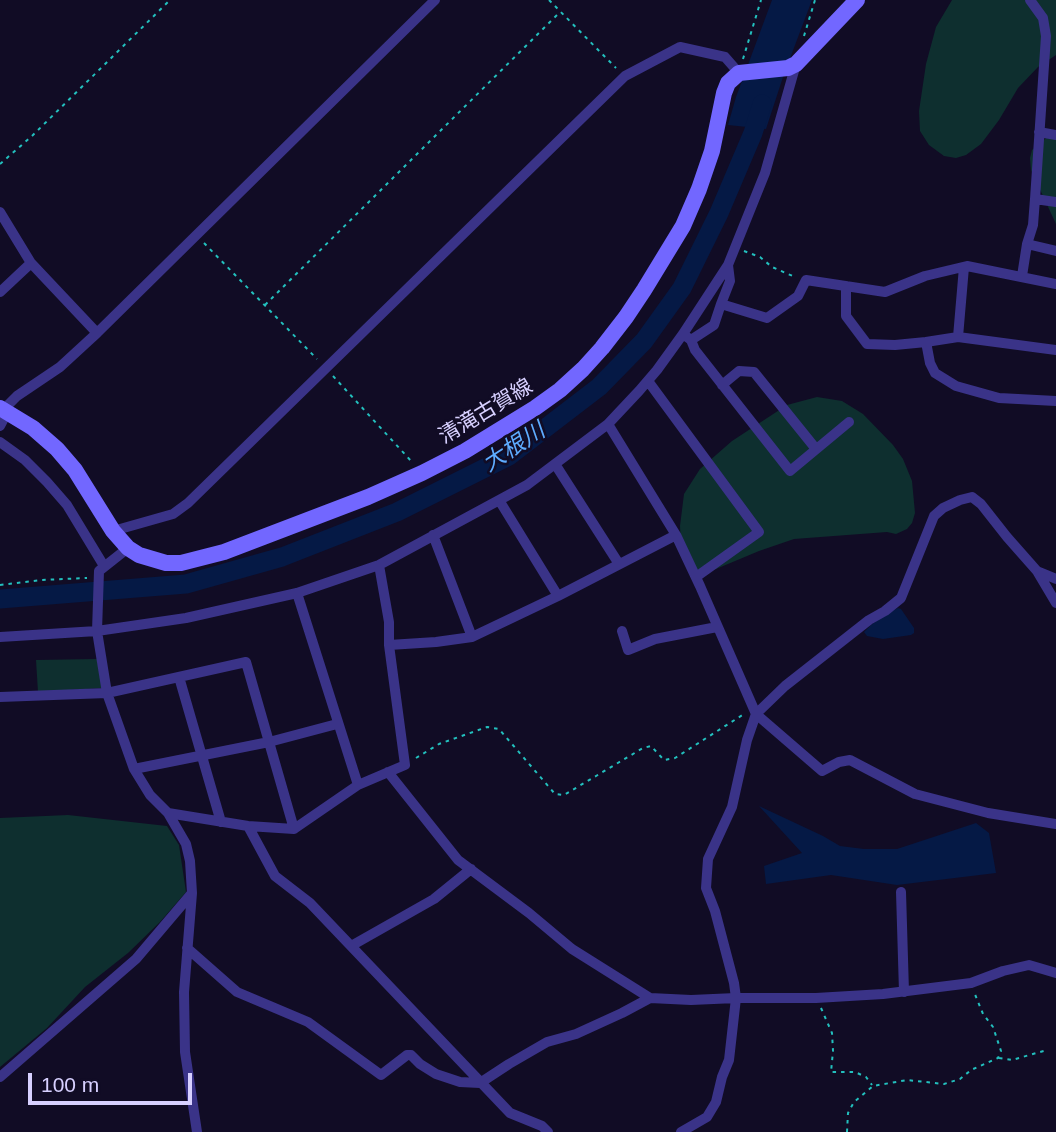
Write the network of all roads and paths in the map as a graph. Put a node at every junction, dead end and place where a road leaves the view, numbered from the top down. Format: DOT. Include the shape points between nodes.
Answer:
graph roads {
  1 [pos="170,0"];
  2 [pos="435,0"];
  3 [pos="549,0"];
  4 [pos="761,0"];
  5 [pos="815,0"];
  6 [pos="857,0"];
  7 [pos="1030,0"];
  8 [pos="561,12"];
  9 [pos="803,38"];
  10 [pos="792,66"];
  11 [pos="1050,67"];
  12 [pos="743,72"];
  13 [pos="625,76"];
  14 [pos="1039,132"];
  15 [pos="1056,135"];
  16 [pos="0,164"];
  17 [pos="1035,199"];
  18 [pos="1056,202"];
  19 [pos="0,212"];
  20 [pos="197,235"];
  21 [pos="1027,244"];
  22 [pos="735,248"];
  23 [pos="1056,251"];
  24 [pos="31,263"];
  25 [pos="728,265"];
  26 [pos="964,267"];
  27 [pos="1022,276"];
  28 [pos="806,280"];
  29 [pos="1056,284"];
  30 [pos="846,286"];
  31 [pos="0,292"];
  32 [pos="721,303"];
  33 [pos="265,305"];
  34 [pos="97,333"];
  35 [pos="687,337"];
  36 [pos="958,337"];
  37 [pos="926,342"];
  38 [pos="1056,350"];
  39 [pos="326,369"];
  40 [pos="648,381"];
  41 [pos="722,385"];
  42 [pos="1056,401"];
  43 [pos="3,414"];
  44 [pos="849,422"];
  45 [pos="608,424"];
  46 [pos="0,442"];
  47 [pos="816,449"];
  48 [pos="555,464"];
  49 [pos="422,473"];
  50 [pos="499,500"];
  51 [pos="113,531"];
  52 [pos="433,535"];
  53 [pos="676,535"];
  54 [pos="128,548"];
  55 [pos="379,565"];
  56 [pos="619,565"];
  57 [pos="1037,570"];
  58 [pos="100,574"];
  59 [pos="696,577"];
  60 [pos="1056,579"];
  61 [pos="0,585"];
  62 [pos="297,593"];
  63 [pos="558,596"];
  64 [pos="1056,603"];
  65 [pos="717,627"];
  66 [pos="97,628"];
  67 [pos="622,631"];
  68 [pos="0,637"];
  69 [pos="472,637"];
  70 [pos="389,645"];
  71 [pos="179,677"];
  72 [pos="107,693"];
  73 [pos="0,697"];
  74 [pos="756,714"];
  75 [pos="337,724"];
  76 [pos="269,742"];
  77 [pos="202,756"];
  78 [pos="405,765"];
  79 [pos="134,769"];
  80 [pos="388,772"];
  81 [pos="358,785"];
  82 [pos="168,813"];
  83 [pos="222,822"];
  84 [pos="1056,824"];
  85 [pos="248,826"];
  86 [pos="294,829"];
  87 [pos="471,869"];
  88 [pos="901,892"];
  89 [pos="192,893"];
  90 [pos="351,946"];
  91 [pos="187,948"];
  92 [pos="1056,973"];
  93 [pos="971,983"];
  94 [pos="904,992"];
  95 [pos="650,998"];
  96 [pos="736,998"];
  97 [pos="816,998"];
  98 [pos="1047,1050"];
  99 [pos="998,1058"];
  100 [pos="0,1077"];
  101 [pos="480,1083"];
  102 [pos="873,1086"];
  103 [pos="197,1132"];
  104 [pos="548,1132"];
  105 [pos="681,1132"];
  106 [pos="847,1132"];
  1 -- 16 [label="path"];
  2 -- 20 [label="street"];
  3 -- 8 [label="path"];
  4 -- 12 [label="path"];
  5 -- 9 [label="path"];
  6 -- 10 [label="main road"];
  7 -- 11 [label="street" via="1043,18"];
  8 -- 13 [label="path"];
  8 -- 33 [label="path"];
  10 -- 12 [label="main road"];
  10 -- 22 [label="street" via="765,173"];
  11 -- 14 [label="street"];
  12 -- 13 [label="street" via="725,57 680,47"];
  12 -- 49 [label="main road, 清滝古賀線" via="727,83 712,151 683,226 602,348 535,408"];
  13 -- 39 [label="street"];
  14 -- 15 [label="street"];
  14 -- 17 [label="street"];
  17 -- 18 [label="street"];
  17 -- 21 [label="street"];
  19 -- 24 [label="street"];
  20 -- 33 [label="path"];
  20 -- 34 [label="street"];
  21 -- 23 [label="street"];
  21 -- 27 [label="street"];
  22 -- 25 [label="street"];
  22 -- 28 [label="path"];
  24 -- 31 [label="street"];
  24 -- 34 [label="street"];
  25 -- 32 [label="street" via="730,281"];
  25 -- 35 [label="street"];
  26 -- 27 [label="street"];
  26 -- 30 [label="street" via="885,292"];
  26 -- 36 [label="street"];
  27 -- 29 [label="street"];
  28 -- 30 [label="street"];
  28 -- 32 [label="street" via="798,296 767,318"];
  30 -- 37 [label="street" via="846,316 867,344"];
  32 -- 35 [label="street" via="713,325"];
  33 -- 39 [label="path"];
  34 -- 43 [label="street" via="60,367 16,396"];
  35 -- 40 [label="street"];
  35 -- 41 [label="street"];
  36 -- 37 [label="street"];
  36 -- 38 [label="street"];
  37 -- 42 [label="street" via="935,373 956,386 999,398"];
  39 -- 49 [label="path"];
  39 -- 51 [label="street" via="188,503 173,514"];
  40 -- 45 [label="street"];
  40 -- 59 [label="street" via="759,532"];
  41 -- 47 [label="street" via="739,370 754,372"];
  41 -- 47 [label="street" via="790,471"];
  43 -- 51 [label="main road, 清滝古賀線" via="33,428 57,449"];
  44 -- 47 [label="street"];
  45 -- 48 [label="street"];
  45 -- 53 [label="street"];
  46 -- 58 [label="street" via="25,460 67,505"];
  48 -- 50 [label="street"];
  48 -- 56 [label="street"];
  49 -- 54 [label="main road, 清滝古賀線" via="196,560 166,563"];
  50 -- 52 [label="street"];
  50 -- 63 [label="street"];
  51 -- 54 [label="main road, 清滝古賀線"];
  52 -- 55 [label="street"];
  52 -- 69 [label="street"];
  53 -- 56 [label="street"];
  53 -- 59 [label="street"];
  54 -- 58 [label="street"];
  55 -- 62 [label="street"];
  55 -- 70 [label="street"];
  56 -- 63 [label="street"];
  57 -- 60 [label="street"];
  57 -- 64 [label="street"];
  57 -- 74 [label="street" via="972,498 943,508 934,516 901,598 785,686"];
  58 -- 61 [label="path"];
  58 -- 66 [label="street"];
  59 -- 65 [label="street"];
  62 -- 66 [label="street" via="186,618"];
  62 -- 75 [label="street"];
  63 -- 69 [label="street"];
  65 -- 67 [label="street" via="655,639 628,650"];
  65 -- 74 [label="street"];
  66 -- 68 [label="street"];
  66 -- 72 [label="street"];
  69 -- 70 [label="street"];
  70 -- 78 [label="street"];
  71 -- 72 [label="street"];
  71 -- 76 [label="street" via="246,662"];
  71 -- 77 [label="street"];
  72 -- 73 [label="street"];
  72 -- 79 [label="street"];
  74 -- 78 [label="path" via="745,713 675,758 664,760 650,746 643,748 564,795 555,794 499,729 488,727 439,744"];
  74 -- 84 [label="street" via="822,771 849,760 915,793 988,813"];
  74 -- 96 [label="street" via="732,807 709,859 706,888 724,940"];
  75 -- 76 [label="street"];
  75 -- 81 [label="street"];
  76 -- 77 [label="street"];
  76 -- 86 [label="street"];
  77 -- 79 [label="street"];
  77 -- 83 [label="street"];
  78 -- 80 [label="street"];
  79 -- 82 [label="street"];
  80 -- 81 [label="street"];
  80 -- 87 [label="street" via="458,860"];
  81 -- 86 [label="street"];
  82 -- 83 [label="street"];
  82 -- 89 [label="street" via="186,844"];
  83 -- 85 [label="street"];
  85 -- 86 [label="street"];
  85 -- 90 [label="street" via="275,876 310,903"];
  87 -- 90 [label="street" via="434,899"];
  87 -- 95 [label="street" via="572,949"];
  88 -- 94 [label="street"];
  89 -- 91 [label="street"];
  89 -- 100 [label="street" via="136,959"];
  90 -- 101 [label="street"];
  91 -- 101 [label="street" via="237,992 308,1022 381,1075 411,1055 436,1074"];
  91 -- 103 [label="street" via="186,1052"];
  92 -- 93 [label="street" via="1029,965"];
  93 -- 94 [label="street"];
  93 -- 99 [label="path" via="993,1027 1001,1051"];
  94 -- 97 [label="street"];
  95 -- 96 [label="street"];
  95 -- 101 [label="street" via="576,1034 547,1042"];
  96 -- 97 [label="street"];
  96 -- 105 [label="street" via="729,1060 716,1102 707,1117"];
  97 -- 102 [label="path" via="832,1033 831,1073 855,1072"];
  98 -- 99 [label="path" via="1012,1060"];
  99 -- 102 [label="path" via="944,1084 907,1080"];
  101 -- 104 [label="street" via="510,1114"];
  102 -- 106 [label="path" via="854,1102"];
}
